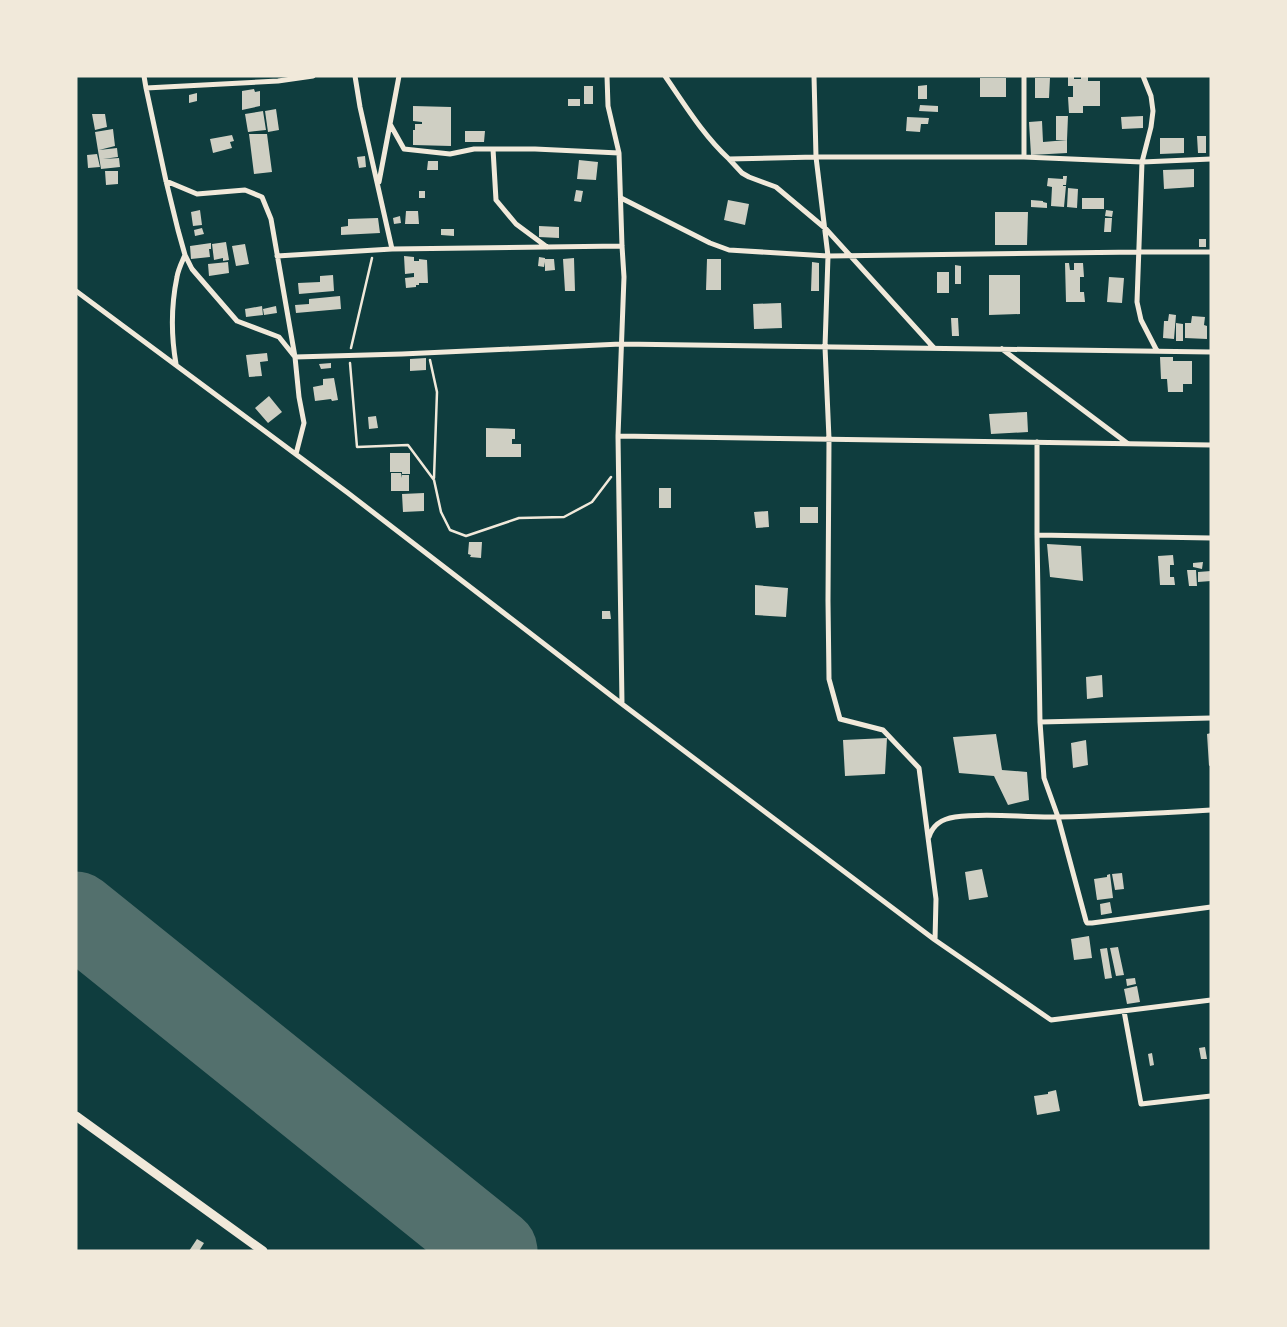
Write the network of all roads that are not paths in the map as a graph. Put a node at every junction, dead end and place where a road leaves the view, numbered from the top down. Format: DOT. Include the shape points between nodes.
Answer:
graph roads {
  1 [pos="144,76"];
  2 [pos="313,76"];
  3 [pos="356,76"];
  4 [pos="399,76"];
  5 [pos="607,76"];
  6 [pos="665,76"];
  7 [pos="814,76"];
  8 [pos="1024,76"];
  9 [pos="1144,76"];
  10 [pos="146,88"];
  11 [pos="390,124"];
  12 [pos="493,149"];
  13 [pos="619,153"];
  14 [pos="816,157"];
  15 [pos="1024,157"];
  16 [pos="729,159"];
  17 [pos="1211,159"];
  18 [pos="1142,162"];
  19 [pos="166,181"];
  20 [pos="378,185"];
  21 [pos="621,198"];
  22 [pos="826,229"];
  23 [pos="622,246"];
  24 [pos="547,247"];
  25 [pos="392,249"];
  26 [pos="1139,252"];
  27 [pos="1211,252"];
  28 [pos="185,255"];
  29 [pos="849,255"];
  30 [pos="277,256"];
  31 [pos="828,256"];
  32 [pos="76,291"];
  33 [pos="621,344"];
  34 [pos="825,347"];
  35 [pos="934,348"];
  36 [pos="1002,349"];
  37 [pos="1156,351"];
  38 [pos="1211,352"];
  39 [pos="295,357"];
  40 [pos="176,364"];
  41 [pos="618,436"];
  42 [pos="829,439"];
  43 [pos="1037,442"];
  44 [pos="1127,444"];
  45 [pos="1211,445"];
  46 [pos="296,454"];
  47 [pos="1037,535"];
  48 [pos="1211,538"];
  49 [pos="622,704"];
  50 [pos="1211,718"];
  51 [pos="1040,722"];
  52 [pos="1211,810"];
  53 [pos="1058,817"];
  54 [pos="936,899"];
  55 [pos="1211,907"];
  56 [pos="935,940"];
  57 [pos="1211,1000"];
  58 [pos="1124,1011"];
  59 [pos="1210,1097"];
  60 [pos="76,1116"];
  61 [pos="263,1251"];
  1 -- 10 [label="street"];
  2 -- 10 [label="street"];
  3 -- 20 [label="street"];
  4 -- 11 [label="street"];
  5 -- 13 [label="street" via="608,106"];
  6 -- 16 [label="street" via="711,142"];
  7 -- 14 [label="street"];
  8 -- 15 [label="street"];
  9 -- 18 [label="street" via="1153,111"];
  10 -- 19 [label="street"];
  11 -- 12 [label="street" via="404,149 450,154"];
  11 -- 20 [label="street"];
  12 -- 13 [label="street"];
  12 -- 24 [label="street" via="496,200 516,224"];
  13 -- 21 [label="street"];
  14 -- 15 [label="street"];
  14 -- 16 [label="street"];
  14 -- 22 [label="street"];
  15 -- 18 [label="street"];
  16 -- 22 [label="street" via="749,177 776,187"];
  17 -- 18 [label="street"];
  18 -- 26 [label="street"];
  19 -- 28 [label="street"];
  19 -- 30 [label="street" via="197,194 245,190 262,197 271,219"];
  20 -- 25 [label="street"];
  21 -- 23 [label="street"];
  21 -- 31 [label="street" via="729,250"];
  22 -- 29 [label="street"];
  22 -- 31 [label="street"];
  23 -- 24 [label="street"];
  23 -- 33 [label="street"];
  24 -- 25 [label="street"];
  25 -- 30 [label="street"];
  26 -- 27 [label="street"];
  26 -- 29 [label="street"];
  26 -- 37 [label="street" via="1137,302 1141,320"];
  28 -- 39 [label="street" via="192,270 237,321 279,337"];
  28 -- 40 [label="street" via="177,276 171,324"];
  29 -- 31 [label="street"];
  29 -- 35 [label="street"];
  30 -- 39 [label="street"];
  31 -- 34 [label="street"];
  32 -- 40 [label="street"];
  33 -- 34 [label="street"];
  33 -- 39 [label="street"];
  33 -- 41 [label="street"];
  34 -- 35 [label="street"];
  34 -- 42 [label="street"];
  35 -- 36 [label="street"];
  36 -- 37 [label="street"];
  36 -- 44 [label="street"];
  37 -- 38 [label="street"];
  39 -- 46 [label="street" via="304,423"];
  40 -- 46 [label="street"];
  41 -- 42 [label="street"];
  41 -- 49 [label="street"];
  42 -- 43 [label="street"];
  42 -- 54 [label="street" via="829,679 840,719 883,730 919,768"];
  43 -- 44 [label="street"];
  43 -- 47 [label="street"];
  44 -- 45 [label="street"];
  46 -- 49 [label="street"];
  47 -- 48 [label="street"];
  47 -- 51 [label="street"];
  49 -- 56 [label="street"];
  50 -- 51 [label="street"];
  51 -- 53 [label="street" via="1044,778"];
  52 -- 53 [label="street"];
  53 -- 54 [label="street" via="981,816 942,821 932,828 929,838"];
  53 -- 55 [label="street" via="1087,923"];
  54 -- 56 [label="street"];
  56 -- 58 [label="street" via="1051,1020"];
  57 -- 58 [label="street"];
  58 -- 59 [label="street" via="1141,1104"];
  60 -- 61 [label="highway"];
}
